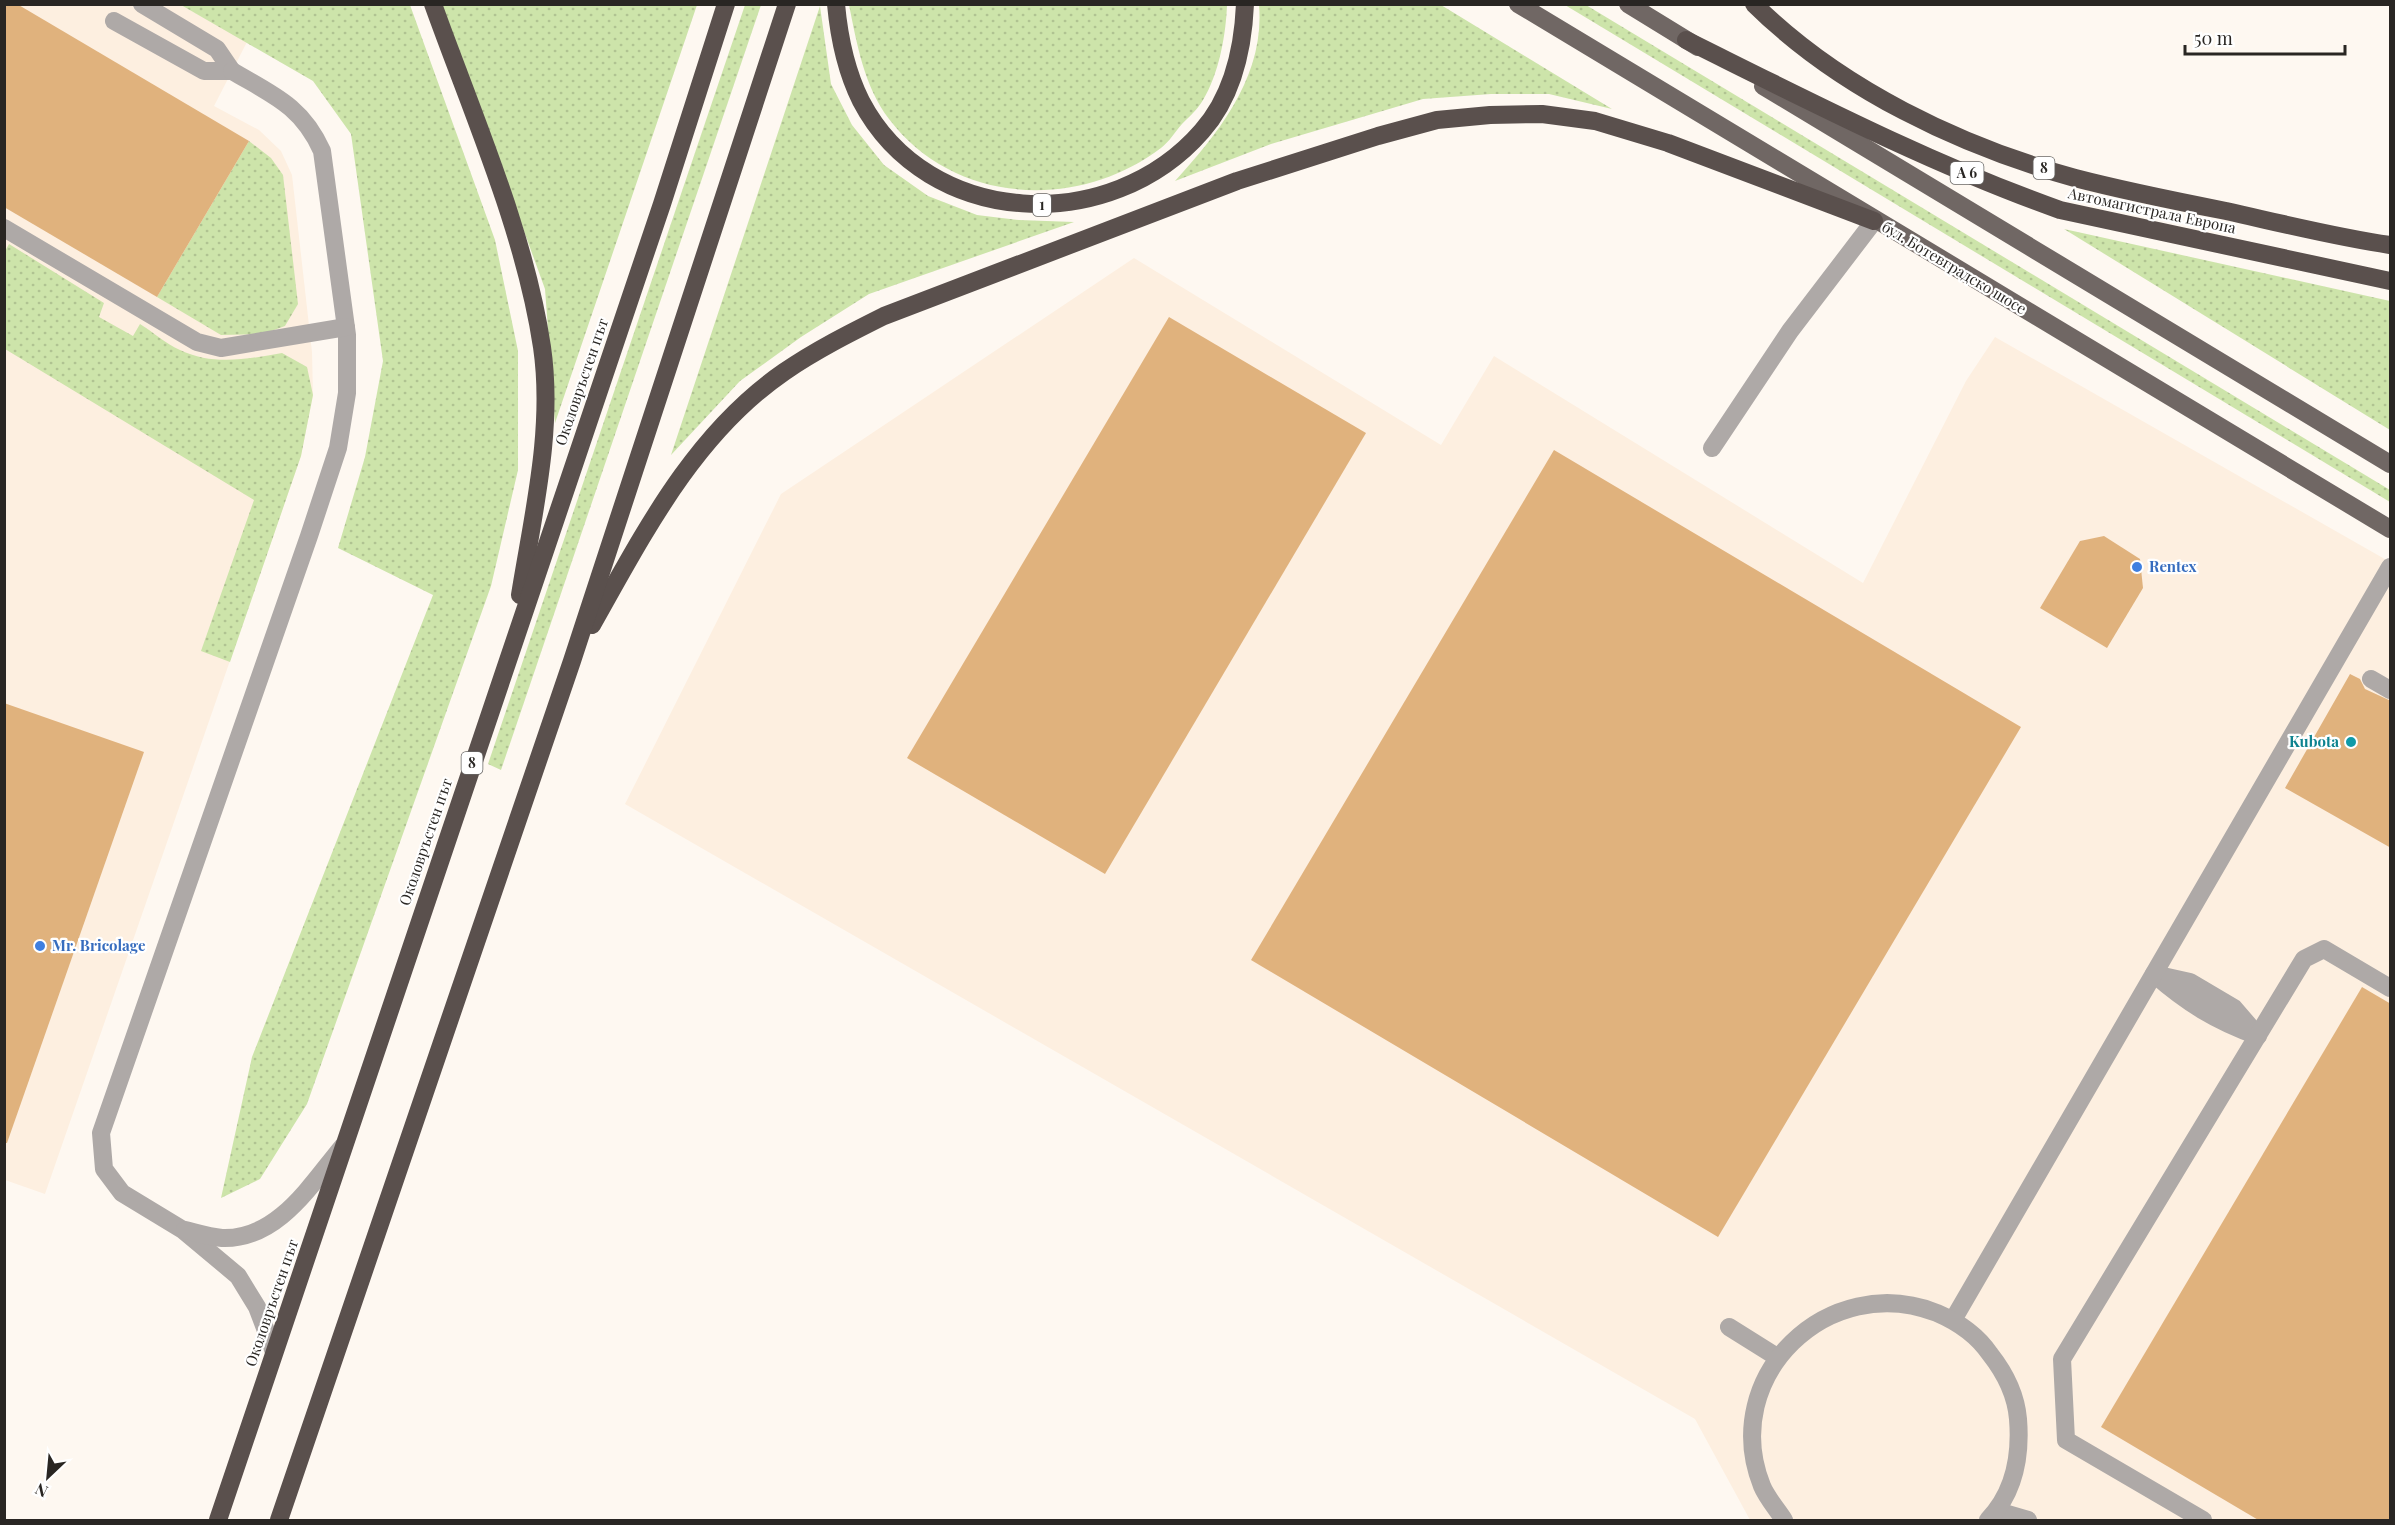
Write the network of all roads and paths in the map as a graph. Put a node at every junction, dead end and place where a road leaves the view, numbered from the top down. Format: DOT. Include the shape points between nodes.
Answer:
graph roads {
  1 [pos="142,4"];
  2 [pos="433,4"];
  3 [pos="726,4"];
  4 [pos="787,4"];
  5 [pos="836,4"];
  6 [pos="1245,4"];
  7 [pos="1518,4"];
  8 [pos="1628,4"];
  9 [pos="1754,4"];
  10 [pos="114,21"];
  11 [pos="1686,40"];
  12 [pos="232,71"];
  13 [pos="1874,220"];
  14 [pos="4,228"];
  15 [pos="2391,246"];
  16 [pos="2391,281"];
  17 [pos="346,327"];
  18 [pos="1712,448"];
  19 [pos="2391,464"];
  20 [pos="2391,529"];
  21 [pos="2391,567"];
  22 [pos="511,647"];
  23 [pos="572,661"];
  24 [pos="2371,679"];
  25 [pos="2391,690"];
  26 [pos="2154,974"];
  27 [pos="2391,988"];
  28 [pos="2258,1036"];
  29 [pos="343,1146"];
  30 [pos="183,1230"];
  31 [pos="1953,1320"];
  32 [pos="1729,1327"];
  33 [pos="274,1352"];
  34 [pos="1777,1357"];
  35 [pos="1993,1516"];
  36 [pos="218,1521"];
  37 [pos="279,1521"];
  38 [pos="1784,1521"];
  39 [pos="2028,1521"];
  40 [pos="2203,1521"];
  1 -- 12 [label="street" via="217,49"];
  2 -- 22 [label="highway" via="510,219 542,348 543,453"];
  3 -- 22 [label="highway, Околовръстен път / 8"];
  4 -- 23 [label="highway"];
  5 -- 6 [label="highway, 1" via="839,34 861,101 902,154 932,176 967,192 1006,202 1044,205 1082,201 1118,191 1179,155 1203,130 1237,68"];
  7 -- 13 [label="main road, бул. Ботевградско шосе"];
  8 -- 11 [label="main road"];
  9 -- 15 [label="highway, 8" via="1809,52 1856,82 1901,109 2006,156 2075,178"];
  10 -- 12 [label="street" via="204,71"];
  11 -- 16 [label="highway, Автомагистрала Европа / A 6" via="1896,144 2060,210"];
  11 -- 19 [label="main road"];
  12 -- 17 [label="street" via="298,112 314,131 322,151"];
  13 -- 18 [label="street" via="1791,331"];
  13 -- 20 [label="main road, бул. Ботевградско шосе"];
  13 -- 23 [label="highway" via="1668,142 1595,121 1542,114 1437,120 1237,181 884,316 831,342 783,373 740,408 674,485"];
  14 -- 17 [label="street" via="197,342 221,348"];
  17 -- 30 [label="street" via="347,393 338,448 101,1133 104,1169 122,1193"];
  21 -- 26 [label="street"];
  22 -- 29 [label="highway, Околовръстен път / 8"];
  23 -- 37 [label="highway"];
  24 -- 25 [label="street"];
  26 -- 28 [label="street" via="2190,982 2234,1008"];
  26 -- 31 [label="street"];
  27 -- 28 [label="street" via="2324,949 2304,959"];
  28 -- 40 [label="street" via="2062,1359 2066,1440"];
  29 -- 30 [label="street" via="272,1225 238,1237 220,1238"];
  29 -- 33 [label="highway, Околовръстен път / 8"];
  30 -- 33 [label="street" via="238,1276 257,1307"];
  31 -- 34 [label="street" via="1917,1305 1878,1302 1839,1310 1804,1329"];
  31 -- 35 [label="street" via="1982,1342 1999,1365 2017,1406 2018,1452 2013,1479"];
  32 -- 34 [label="street"];
  33 -- 36 [label="highway, Околовръстен път / 8"];
  34 -- 38 [label="street" via="1757,1397 1752,1442 1762,1486"];
  35 -- 39 [label="street"];
}
